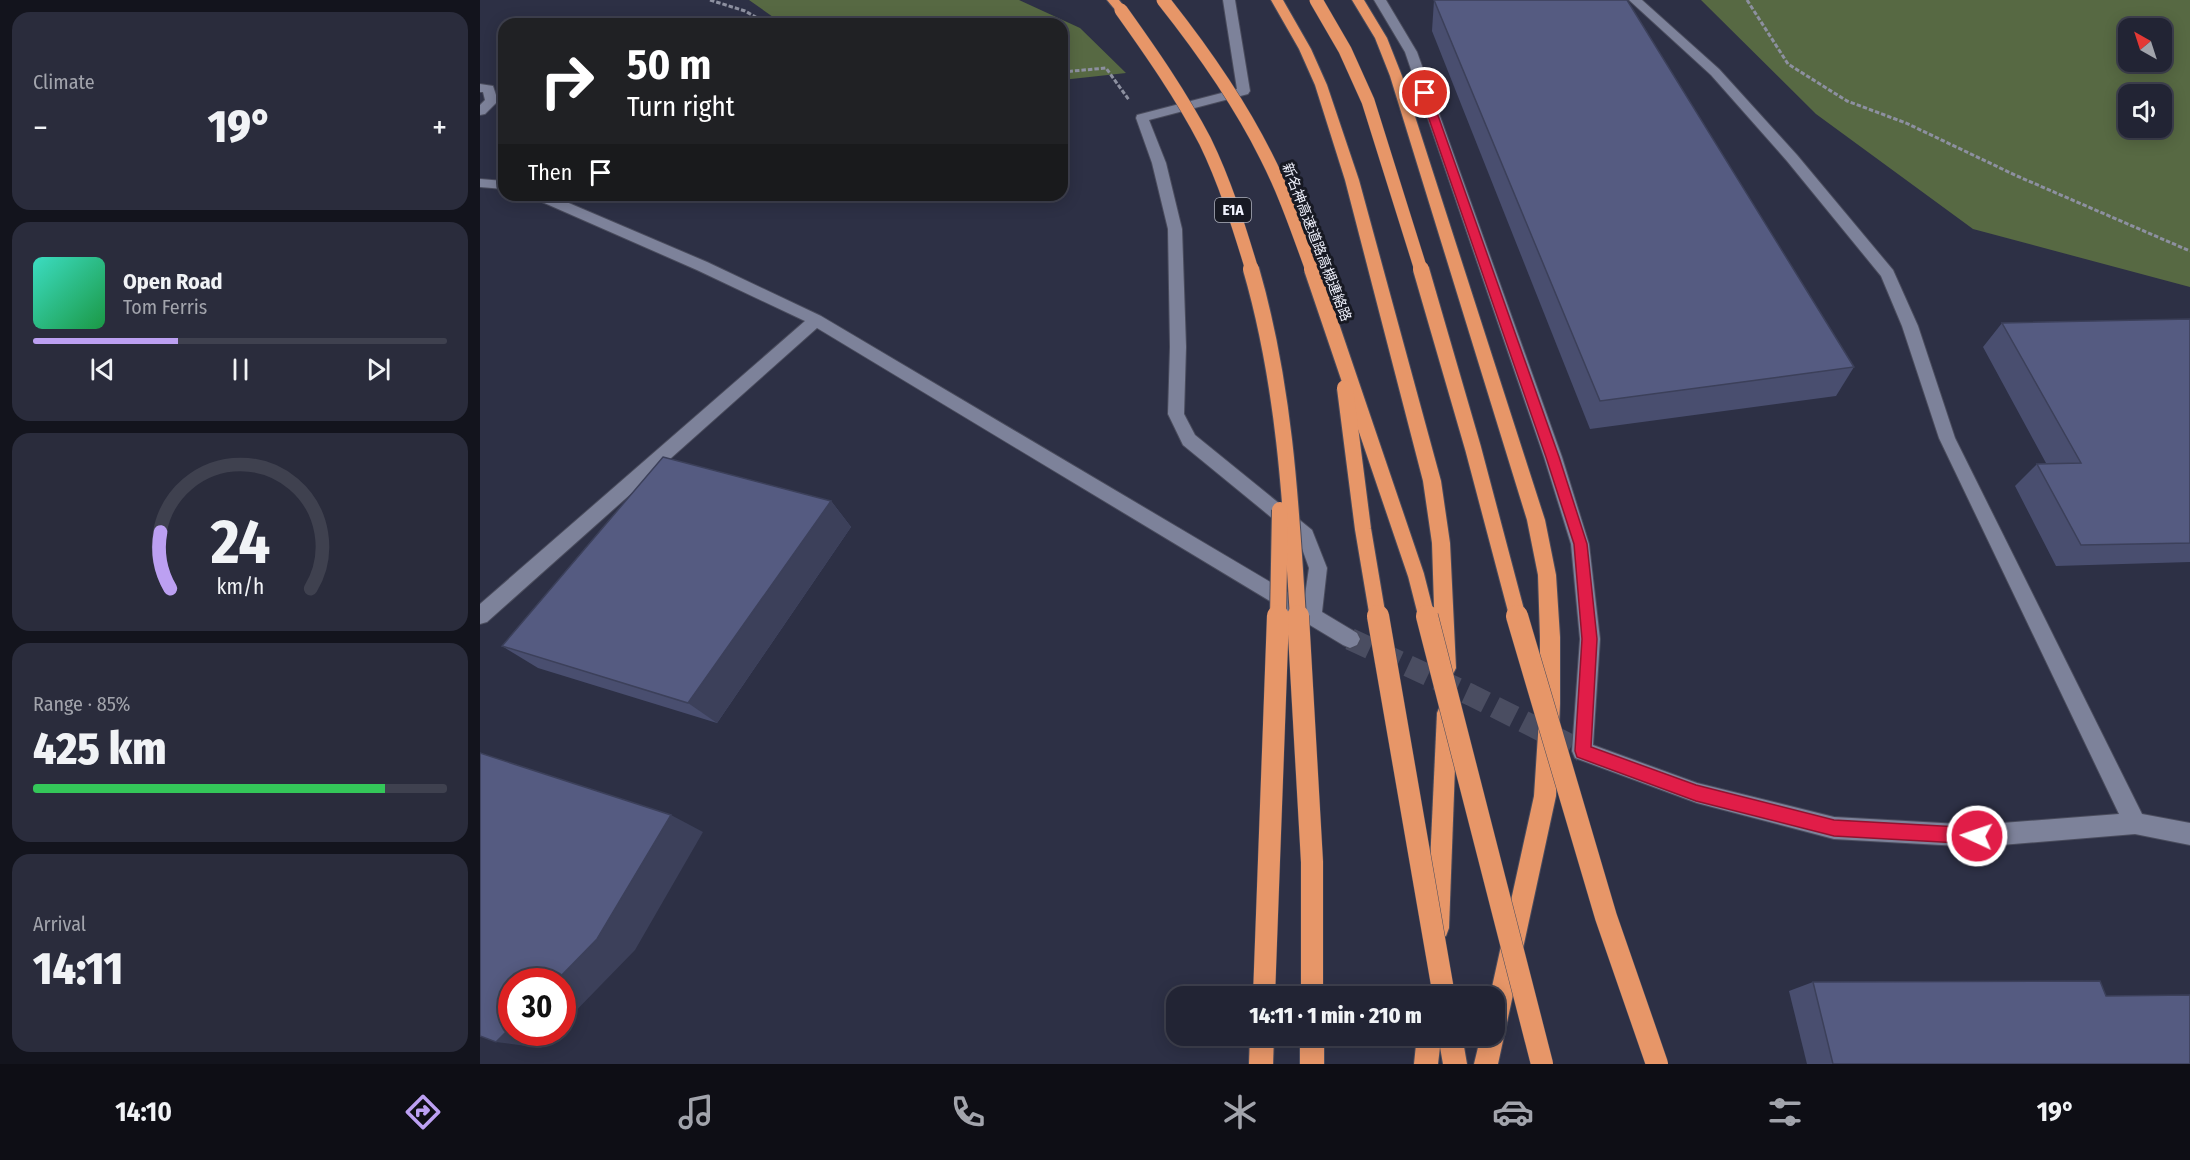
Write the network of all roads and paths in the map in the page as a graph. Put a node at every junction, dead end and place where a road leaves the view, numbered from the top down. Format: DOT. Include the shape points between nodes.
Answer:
graph roads {
  1 [pos="710,0"];
  2 [pos="1163,0"];
  3 [pos="1229,0"];
  4 [pos="1277,0"];
  5 [pos="1316,0"];
  6 [pos="1359,0"];
  7 [pos="1380,0"];
  8 [pos="1635,0"];
  9 [pos="1747,0"];
  10 [pos="1117,5"];
  11 [pos="757,18"];
  12 [pos="1068,71"];
  13 [pos="480,88"];
  14 [pos="480,111"];
  15 [pos="1142,118"];
  16 [pos="480,183"];
  17 [pos="498,184"];
  18 [pos="552,201"];
  19 [pos="2190,251"];
  20 [pos="816,320"];
  21 [pos="1339,348"];
  22 [pos="1282,433"];
  23 [pos="480,616"];
  24 [pos="1312,616"];
  25 [pos="1350,639"];
  26 [pos="2135,823"];
  27 [pos="2190,834"];
  28 [pos="1264,986"];
  29 [pos="1312,986"];
  30 [pos="1435,986"];
  31 [pos="1442,986"];
  32 [pos="1504,986"];
  33 [pos="1262,1046"];
  34 [pos="1312,1046"];
  35 [pos="1428,1046"];
  36 [pos="1452,1046"];
  37 [pos="1490,1046"];
  38 [pos="1261,1064"];
  39 [pos="1312,1064"];
  40 [pos="1426,1064"];
  41 [pos="1455,1064"];
  42 [pos="1486,1064"];
  43 [pos="1542,1064"];
  44 [pos="1657,1064"];
  1 -- 11 [label="path"];
  2 -- 21 [label="highway, 新名神高速道路高槻連絡路, bridge" via="1205,53 1266,155 1291,211"];
  3 -- 15 [label="street" via="1244,91"];
  4 -- 30 [label="highway" via="1321,85 1348,170 1433,491 1441,543 1447,719"];
  5 -- 44 [label="highway, bridge" via="1368,101 1400,198 1473,448 1529,661 1606,916"];
  6 -- 32 [label="highway" via="1381,38 1396,76 1536,520 1546,575 1550,704 1545,796"];
  7 -- 26 [label="street" via="1411,52 1580,544 1590,639 1582,751 1696,793 1834,828 1977,836"];
  8 -- 26 [label="street" via="1715,72 1888,274 1910,326 1947,438"];
  9 -- 19 [label="path" via="1788,64 1847,101 1906,123"];
  10 -- 22 [label="highway, E1A, bridge" via="1191,114 1235,215 1264,316"];
  12 -- 15 [label="path" via="1106,68"];
  13 -- 14 [label="street" via="489,89 492,101"];
  15 -- 24 [label="street" via="1159,163 1175,229 1176,414 1189,440 1306,535 1318,568"];
  16 -- 17 [label="street"];
  18 -- 20 [label="street"];
  20 -- 23 [label="street"];
  20 -- 24 [label="street"];
  21 -- 31 [label="highway, bridge" via="1363,529"];
  21 -- 43 [label="highway, bridge" via="1416,575"];
  22 -- 28 [label="highway, bridge" via="1277,688"];
  22 -- 29 [label="highway, bridge" via="1295,559 1312,861"];
  24 -- 25 [label="street"];
  26 -- 27 [label="street"];
  33 -- 38 [label="highway"];
  34 -- 39 [label="highway"];
  35 -- 40 [label="highway"];
  36 -- 41 [label="highway"];
  37 -- 42 [label="highway"];
}
